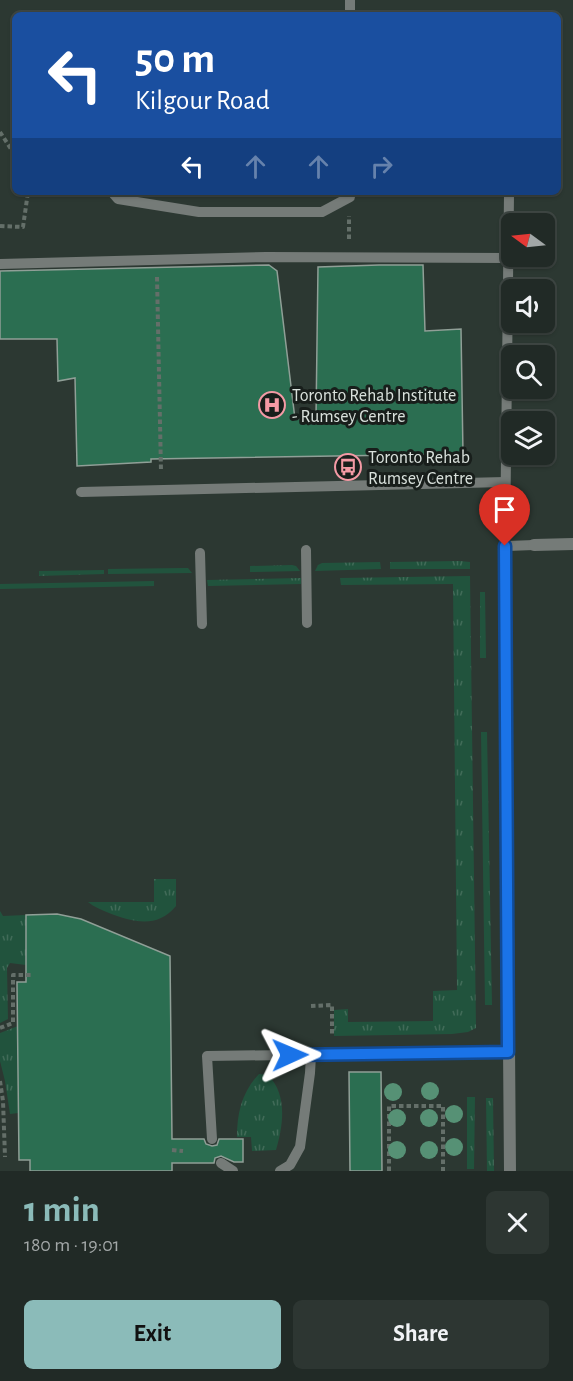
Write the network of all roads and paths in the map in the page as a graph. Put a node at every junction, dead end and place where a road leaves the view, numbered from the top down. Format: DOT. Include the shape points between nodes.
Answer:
graph roads {
  1 [pos="0,132"];
  2 [pos="12,150"];
  3 [pos="28,195"];
  4 [pos="115,195"];
  5 [pos="350,195"];
  6 [pos="509,195"];
  7 [pos="509,213"];
  8 [pos="0,226"];
  9 [pos="349,258"];
  10 [pos="501,258"];
  11 [pos="156,260"];
  12 [pos="0,264"];
  13 [pos="508,267"];
  14 [pos="161,471"];
  15 [pos="505,482"];
  16 [pos="81,492"];
  17 [pos="573,544"];
  18 [pos="534,545"];
  19 [pos="505,546"];
  20 [pos="306,550"];
  21 [pos="200,553"];
  22 [pos="307,623"];
  23 [pos="202,624"];
  24 [pos="31,975"];
  25 [pos="311,1006"];
  26 [pos="0,1028"];
  27 [pos="332,1035"];
  28 [pos="508,1052"];
  29 [pos="311,1055"];
  30 [pos="0,1081"];
  31 [pos="2,1101"];
  32 [pos="212,1139"];
  33 [pos="172,1150"];
  34 [pos="183,1151"];
  35 [pos="5,1156"];
  36 [pos="221,1163"];
  37 [pos="233,1171"];
  38 [pos="280,1171"];
  39 [pos="389,1171"];
  40 [pos="443,1171"];
  41 [pos="510,1171"];
  1 -- 2 [label="path"];
  3 -- 8 [label="path" via="23,227"];
  4 -- 5 [label="lane" via="118,199 199,212 321,212"];
  5 -- 9 [label="path"];
  6 -- 7 [label="lane"];
  9 -- 10 [label="lane"];
  9 -- 11 [label="lane"];
  11 -- 12 [label="lane"];
  11 -- 14 [label="path"];
  13 -- 15 [label="lane"];
  15 -- 16 [label="lane"];
  15 -- 19 [label="lane"];
  17 -- 18 [label="street"];
  18 -- 19 [label="lane"];
  19 -- 28 [label="street"];
  20 -- 22 [label="lane"];
  21 -- 23 [label="lane"];
  24 -- 26 [label="path" via="12,975 13,1023"];
  25 -- 27 [label="path" via="332,1005"];
  28 -- 29 [label="lane"];
  28 -- 41 [label="street"];
  29 -- 32 [label="lane" via="207,1056"];
  29 -- 38 [label="lane" via="300,1148 290,1165"];
  30 -- 31 [label="path"];
  31 -- 35 [label="path"];
  33 -- 34 [label="path"];
  36 -- 37 [label="lane"];
  39 -- 40 [label="path" via="389,1106 443,1106"];
}
